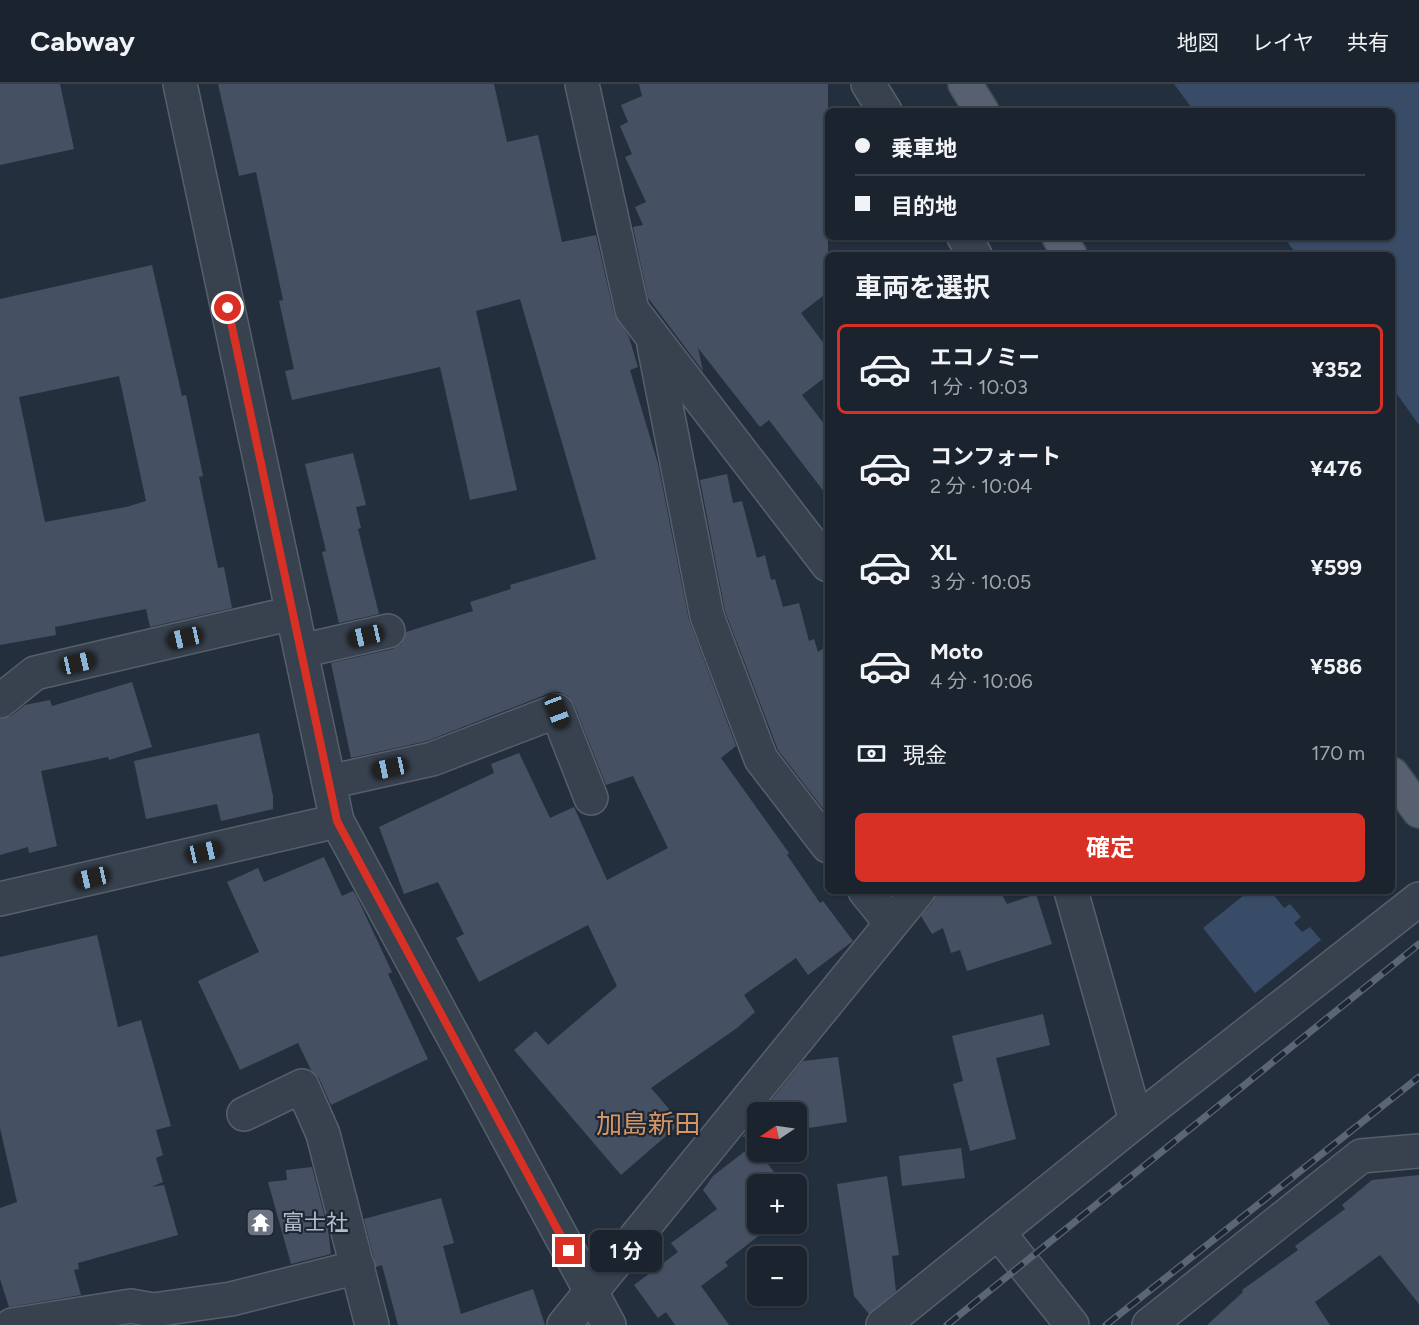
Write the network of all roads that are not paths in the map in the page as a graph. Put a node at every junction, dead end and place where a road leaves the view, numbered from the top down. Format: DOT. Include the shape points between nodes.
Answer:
graph roads {
  1 [pos="180,84"];
  2 [pos="582,84"];
  3 [pos="868,84"];
  4 [pos="965,84"];
  5 [pos="883,108"];
  6 [pos="980,108"];
  7 [pos="653,339"];
  8 [pos="825,561"];
  9 [pos="293,613"];
  10 [pos="388,632"];
  11 [pos="301,651"];
  12 [pos="0,701"];
  13 [pos="1395,778"];
  14 [pos="328,782"];
  15 [pos="591,798"];
  16 [pos="1419,811"];
  17 [pos="337,821"];
  18 [pos="825,842"];
  19 [pos="867,894"];
  20 [pos="915,894"];
  21 [pos="1072,894"];
  22 [pos="0,899"];
  23 [pos="1419,899"];
  24 [pos="891,923"];
  25 [pos="244,1114"];
  26 [pos="1136,1121"];
  27 [pos="1419,1151"];
  28 [pos="998,1232"];
  29 [pos="358,1267"];
  30 [pos="591,1292"];
  31 [pos="12,1325"];
  32 [pos="372,1325"];
  33 [pos="564,1325"];
  34 [pos="609,1325"];
  35 [pos="883,1325"];
  36 [pos="1072,1325"];
  37 [pos="1149,1325"];
  1 -- 9 [label="street"];
  2 -- 7 [label="street" via="632,310"];
  3 -- 5 [label="street"];
  4 -- 6 [label="main road"];
  7 -- 8 [label="street"];
  7 -- 18 [label="street" via="707,616 761,759"];
  9 -- 11 [label="street"];
  9 -- 12 [label="street" via="35,673"];
  10 -- 11 [label="street"];
  11 -- 14 [label="street"];
  13 -- 16 [label="main road"];
  14 -- 15 [label="street" via="432,759 557,711"];
  14 -- 17 [label="street"];
  17 -- 22 [label="street"];
  17 -- 30 [label="street"];
  19 -- 24 [label="street"];
  20 -- 24 [label="street"];
  21 -- 26 [label="street"];
  23 -- 26 [label="street"];
  24 -- 30 [label="street"];
  25 -- 29 [label="street" via="302,1086 323,1134"];
  26 -- 28 [label="street"];
  27 -- 37 [label="street" via="1361,1156"];
  28 -- 35 [label="street"];
  28 -- 36 [label="street"];
  29 -- 31 [label="street" via="231,1299 153,1310 131,1306"];
  29 -- 32 [label="street"];
  30 -- 33 [label="street"];
  30 -- 34 [label="street"];
}
